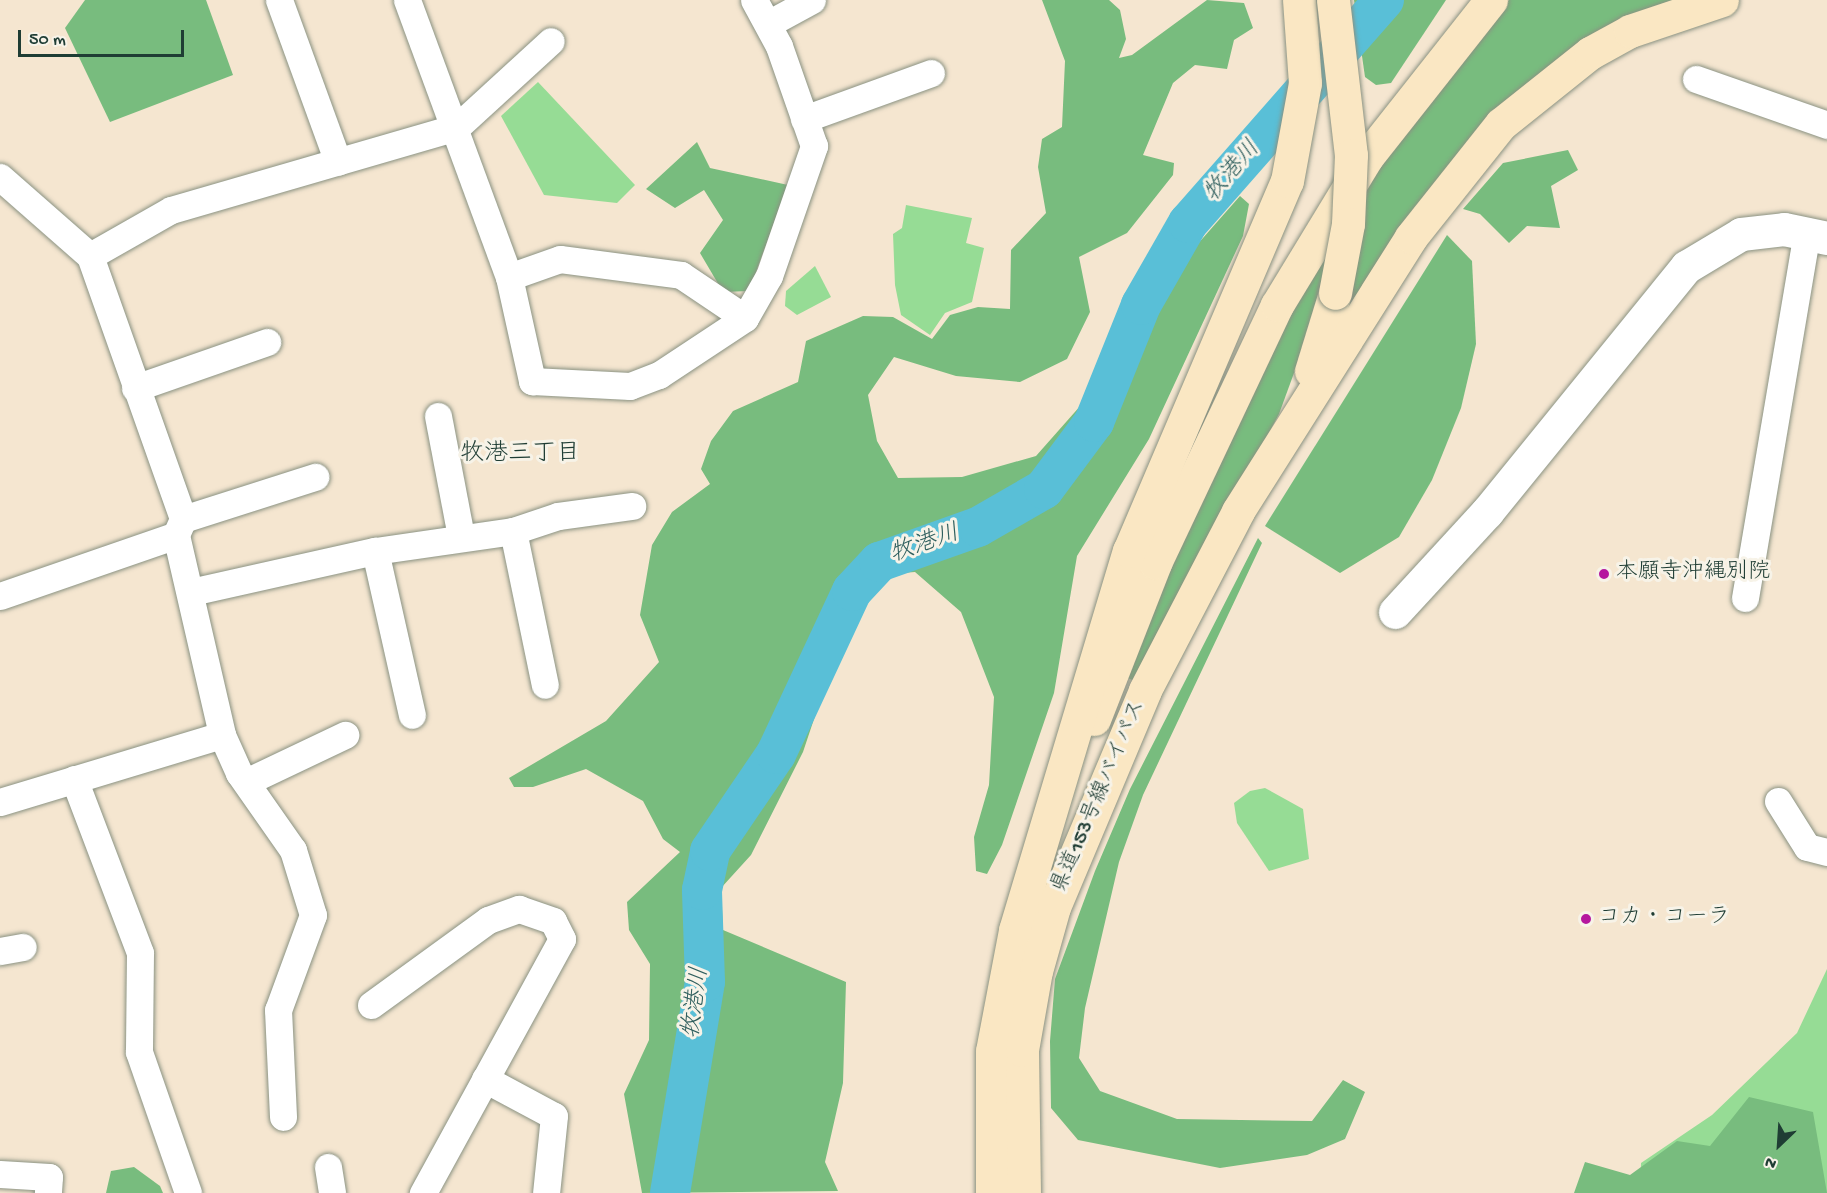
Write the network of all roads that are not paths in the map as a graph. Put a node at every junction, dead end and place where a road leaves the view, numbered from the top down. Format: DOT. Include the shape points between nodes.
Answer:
graph roads {
  1 [pos="279,0"];
  2 [pos="406,0"];
  3 [pos="754,0"];
  4 [pos="812,0"];
  5 [pos="1299,0"];
  6 [pos="1332,0"];
  7 [pos="1491,0"];
  8 [pos="1722,0"];
  9 [pos="768,24"];
  10 [pos="551,40"];
  11 [pos="930,73"];
  12 [pos="1696,79"];
  13 [pos="804,119"];
  14 [pos="1827,125"];
  15 [pos="457,127"];
  16 [pos="338,162"];
  17 [pos="3,182"];
  18 [pos="1817,234"];
  19 [pos="90,256"];
  20 [pos="508,277"];
  21 [pos="745,318"];
  22 [pos="267,342"];
  23 [pos="135,388"];
  24 [pos="438,416"];
  25 [pos="1284,433"];
  26 [pos="315,477"];
  27 [pos="632,506"];
  28 [pos="180,527"];
  29 [pos="513,531"];
  30 [pos="461,537"];
  31 [pos="375,551"];
  32 [pos="191,592"];
  33 [pos="0,596"];
  34 [pos="1745,598"];
  35 [pos="1395,612"];
  36 [pos="545,685"];
  37 [pos="412,715"];
  38 [pos="222,735"];
  39 [pos="345,735"];
  40 [pos="74,779"];
  41 [pos="246,782"];
  42 [pos="1778,801"];
  43 [pos="0,802"];
  44 [pos="1051,816"];
  45 [pos="1827,852"];
  46 [pos="371,1005"];
  47 [pos="485,1079"];
  48 [pos="283,1117"];
  49 [pos="328,1167"];
  50 [pos="0,1174"];
  51 [pos="48,1193"];
  52 [pos="188,1193"];
  53 [pos="332,1193"];
  54 [pos="423,1193"];
  55 [pos="546,1193"];
  56 [pos="992,1193"];
  57 [pos="1024,1193"];
  1 -- 16 [label="street"];
  2 -- 15 [label="street"];
  3 -- 9 [label="street"];
  4 -- 9 [label="street"];
  5 -- 44 [label="main road" via="1305,83 1287,182 1116,589"];
  6 -- 25 [label="main road, bridge" via="1351,155 1348,224 1335,293 1313,367"];
  7 -- 44 [label="main road" via="1367,157 1277,304 1155,563"];
  8 -- 25 [label="main road" via="1630,31 1590,53 1501,124 1411,237"];
  9 -- 13 [label="street"];
  10 -- 15 [label="street"];
  11 -- 13 [label="street"];
  12 -- 14 [label="street"];
  13 -- 21 [label="street" via="814,146 769,276"];
  15 -- 16 [label="street"];
  15 -- 20 [label="street"];
  16 -- 19 [label="street" via="171,210"];
  17 -- 19 [label="street"];
  18 -- 34 [label="street"];
  18 -- 35 [label="street" via="1741,234 1686,267 1486,512"];
  19 -- 23 [label="street"];
  20 -- 21 [label="street" via="560,259 681,275"];
  20 -- 21 [label="street" via="532,381 630,386 659,375"];
  22 -- 23 [label="street"];
  23 -- 28 [label="street"];
  24 -- 30 [label="street"];
  25 -- 57 [label="main road, 県道153号線バイパス" via="1145,690 1061,885 1036,971 1022,1050 1019,1124"];
  26 -- 28 [label="street"];
  27 -- 29 [label="street" via="558,516"];
  28 -- 32 [label="street"];
  28 -- 33 [label="street"];
  29 -- 30 [label="street"];
  29 -- 36 [label="street"];
  30 -- 31 [label="street"];
  31 -- 32 [label="street"];
  31 -- 37 [label="street"];
  32 -- 38 [label="street"];
  38 -- 40 [label="street"];
  38 -- 41 [label="street"];
  39 -- 41 [label="street"];
  40 -- 43 [label="street"];
  40 -- 52 [label="street" via="140,953 139,1052"];
  41 -- 48 [label="street" via="293,850 313,915 278,1010"];
  42 -- 45 [label="street" via="1807,847"];
  44 -- 56 [label="main road, 県道153号線バイパス" via="1015,930 996,1018 990,1088"];
  46 -- 47 [label="street" via="488,920 519,909 553,921 562,939"];
  47 -- 54 [label="street"];
  47 -- 55 [label="street" via="554,1116"];
  49 -- 53 [label="street"];
  50 -- 51 [label="street" via="49,1177"];
}
